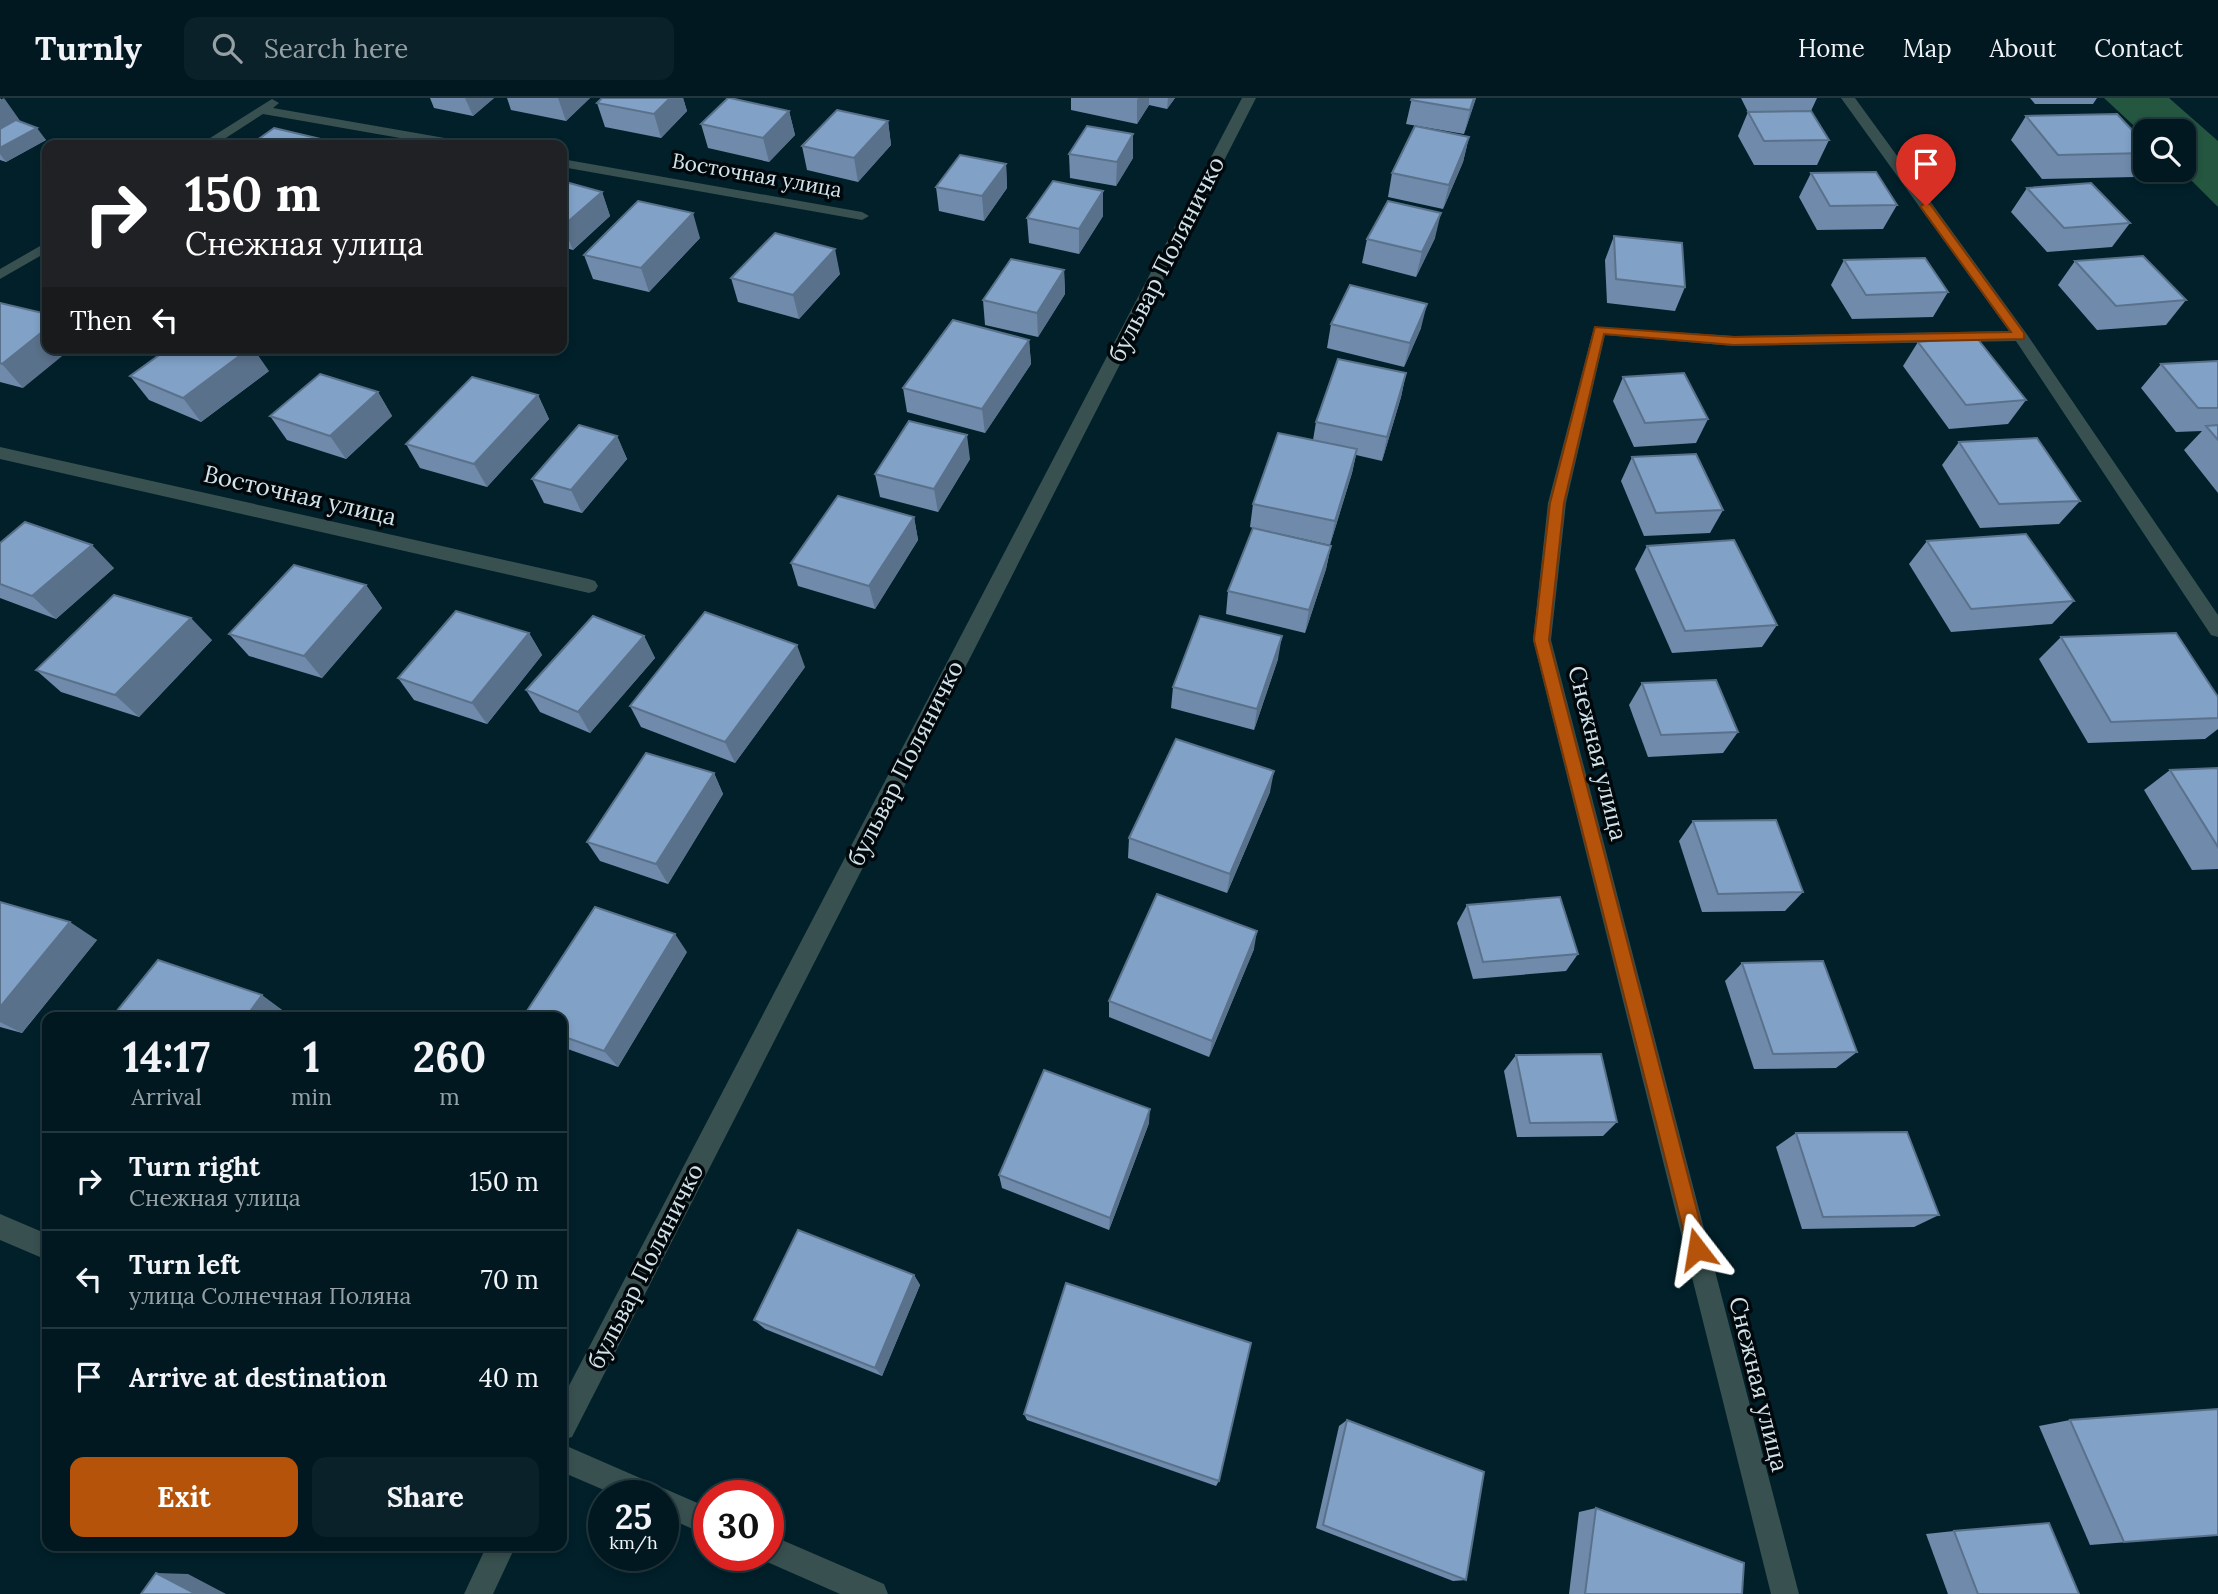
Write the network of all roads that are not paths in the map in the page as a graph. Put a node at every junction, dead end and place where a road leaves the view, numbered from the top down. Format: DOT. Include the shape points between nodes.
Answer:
graph roads {
  1 [pos="278,98"];
  2 [pos="1249,98"];
  3 [pos="1847,98"];
  4 [pos="262,110"];
  5 [pos="214,140"];
  6 [pos="433,140"];
  7 [pos="567,164"];
  8 [pos="862,216"];
  9 [pos="42,249"];
  10 [pos="0,275"];
  11 [pos="2020,336"];
  12 [pos="0,453"];
  13 [pos="589,586"];
  14 [pos="2218,629"];
  15 [pos="0,1227"];
  16 [pos="42,1245"];
  17 [pos="567,1417"];
  18 [pos="567,1460"];
  19 [pos="613,1480"];
  20 [pos="499,1551"];
  21 [pos="784,1555"];
  22 [pos="478,1594"];
  23 [pos="874,1594"];
  24 [pos="1785,1594"];
  1 -- 4 [label="street"];
  2 -- 17 [label="street, бульвар Поляничко"];
  3 -- 11 [label="street"];
  4 -- 5 [label="street"];
  4 -- 6 [label="street"];
  7 -- 8 [label="street, Восточная улица"];
  9 -- 10 [label="street"];
  11 -- 14 [label="street"];
  11 -- 24 [label="street, Снежная улица" via="1734,341 1599,330 1557,503 1542,640"];
  12 -- 13 [label="street, Восточная улица"];
  15 -- 16 [label="street"];
  18 -- 19 [label="street"];
  20 -- 22 [label="street"];
  21 -- 23 [label="street"];
}
